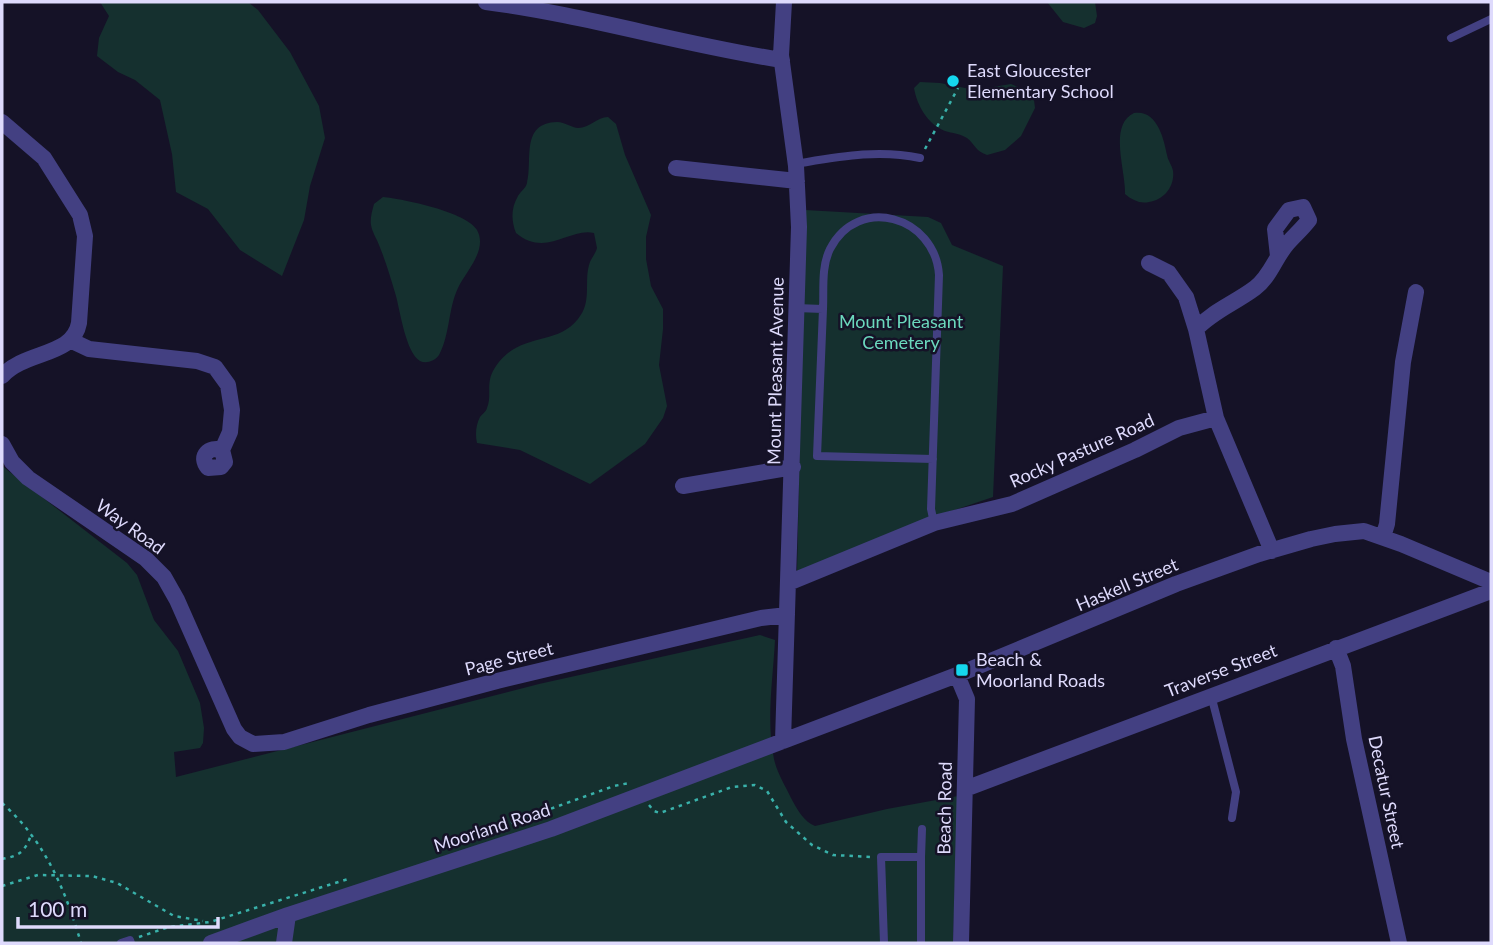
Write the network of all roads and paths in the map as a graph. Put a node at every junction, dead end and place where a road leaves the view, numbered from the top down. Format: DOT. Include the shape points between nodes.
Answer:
graph roads {
  1 [pos="486,2"];
  2 [pos="784,2"];
  3 [pos="575,9"];
  4 [pos="1491,19"];
  5 [pos="1451,38"];
  6 [pos="782,60"];
  7 [pos="958,88"];
  8 [pos="2,122"];
  9 [pos="920,158"];
  10 [pos="795,163"];
  11 [pos="676,168"];
  12 [pos="796,181"];
  13 [pos="1278,256"];
  14 [pos="1149,263"];
  15 [pos="1416,292"];
  16 [pos="796,309"];
  17 [pos="823,309"];
  18 [pos="1196,329"];
  19 [pos="72,341"];
  20 [pos="3,372"];
  21 [pos="1216,418"];
  22 [pos="2,444"];
  23 [pos="222,450"];
  24 [pos="933,459"];
  25 [pos="793,467"];
  26 [pos="683,486"];
  27 [pos="934,523"];
  28 [pos="1383,537"];
  29 [pos="1272,551"];
  30 [pos="1491,582"];
  31 [pos="788,583"];
  32 [pos="1491,591"];
  33 [pos="787,615"];
  34 [pos="1336,648"];
  35 [pos="957,675"];
  36 [pos="1211,695"];
  37 [pos="243,740"];
  38 [pos="783,741"];
  39 [pos="965,789"];
  40 [pos="2,803"];
  41 [pos="1232,818"];
  42 [pos="922,829"];
  43 [pos="31,835"];
  44 [pos="921,857"];
  45 [pos="2,859"];
  46 [pos="57,876"];
  47 [pos="2,886"];
  48 [pos="288,915"];
  49 [pos="210,922"];
  50 [pos="81,943"];
  51 [pos="121,943"];
  52 [pos="131,943"];
  53 [pos="211,943"];
  54 [pos="284,943"];
  55 [pos="884,943"];
  56 [pos="921,943"];
  57 [pos="961,943"];
  58 [pos="1399,943"];
  1 -- 3 [label="street"];
  2 -- 6 [label="street, Mount Pleasant Avenue"];
  3 -- 6 [label="street" via="721,51"];
  4 -- 5 [label="lane"];
  6 -- 10 [label="street, Mount Pleasant Avenue"];
  7 -- 9 [label="path"];
  8 -- 19 [label="street" via="48,163 82,219 79,323"];
  9 -- 10 [label="lane" via="869,153"];
  10 -- 12 [label="street, Mount Pleasant Avenue"];
  11 -- 12 [label="street"];
  12 -- 16 [label="street, Mount Pleasant Avenue"];
  13 -- 18 [label="street" via="1256,287"];
  14 -- 18 [label="street" via="1169,272 1186,297"];
  15 -- 28 [label="street" via="1403,362"];
  16 -- 17 [label="lane"];
  16 -- 25 [label="street, Mount Pleasant Avenue"];
  17 -- 24 [label="lane" via="817,456"];
  17 -- 24 [label="lane" via="827,257 851,226 889,218 912,226 926,239 936,256 939,275"];
  18 -- 21 [label="street"];
  19 -- 20 [label="street"];
  19 -- 23 [label="street" via="89,349 215,367 228,385 232,410"];
  21 -- 27 [label="street, Rocky Pasture Road" via="1179,428 1012,504"];
  21 -- 29 [label="street"];
  22 -- 37 [label="street, Way Road" via="28,478 146,559 164,577"];
  24 -- 27 [label="lane"];
  25 -- 26 [label="street"];
  25 -- 31 [label="street, Mount Pleasant Avenue"];
  27 -- 31 [label="street, Rocky Pasture Road"];
  28 -- 29 [label="street, Haskell Street" via="1364,531 1335,534"];
  28 -- 30 [label="street, Haskell Street"];
  29 -- 35 [label="street, Haskell Street" via="1176,584"];
  31 -- 33 [label="street, Mount Pleasant Avenue"];
  32 -- 34 [label="street, Traverse Street"];
  33 -- 37 [label="street, Page Street" via="497,681 284,742 259,745"];
  33 -- 38 [label="street, Mount Pleasant Avenue"];
  34 -- 36 [label="street, Traverse Street"];
  34 -- 58 [label="street, Decatur Street"];
  35 -- 38 [label="street, Haskell Street"];
  35 -- 39 [label="street, Beach Road" via="967,699"];
  36 -- 39 [label="street, Traverse Street"];
  36 -- 41 [label="lane" via="1236,792"];
  38 -- 48 [label="street, Moorland Road" via="551,829"];
  39 -- 57 [label="street, Beach Road"];
  40 -- 43 [label="path"];
  42 -- 44 [label="lane"];
  43 -- 45 [label="path" via="24,851"];
  43 -- 46 [label="path"];
  44 -- 55 [label="lane" via="881,857"];
  44 -- 56 [label="lane"];
  46 -- 47 [label="path" via="38,875"];
  46 -- 49 [label="path" via="92,876 117,883 174,916"];
  46 -- 50 [label="path"];
  48 -- 53 [label="street, Moorland Road"];
  48 -- 54 [label="street"];
  51 -- 52 [label="lane"];
}
